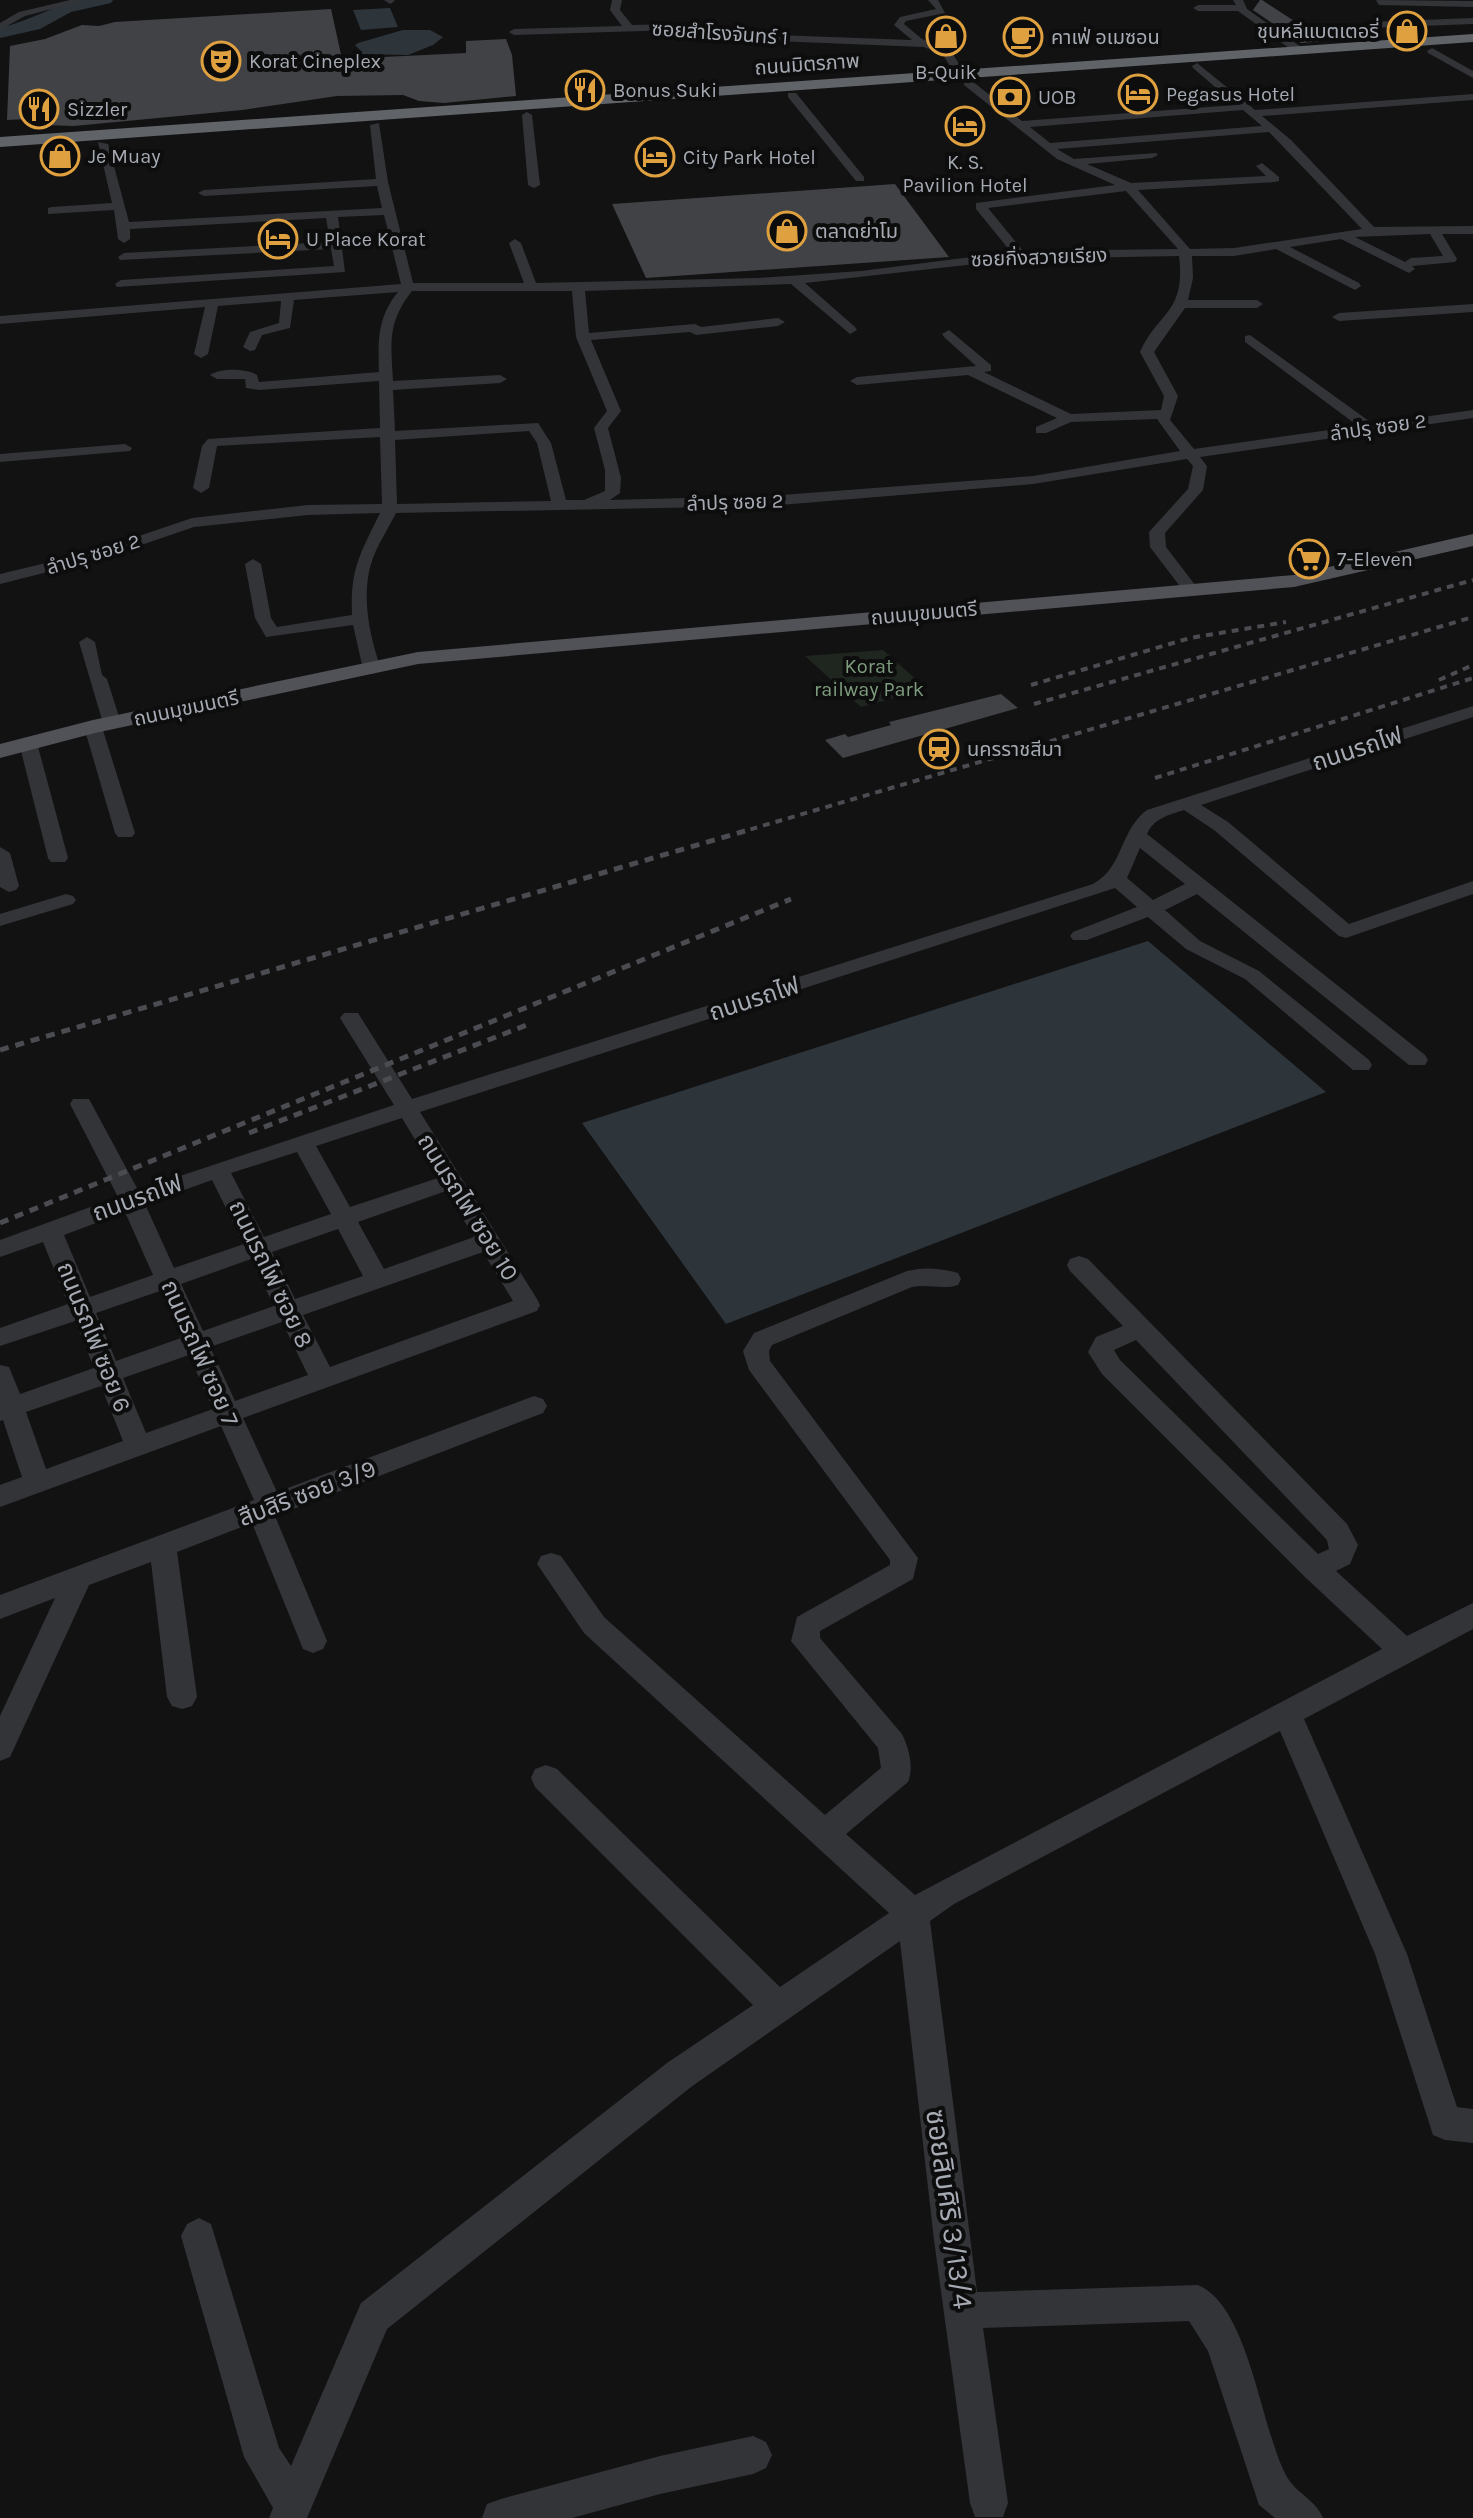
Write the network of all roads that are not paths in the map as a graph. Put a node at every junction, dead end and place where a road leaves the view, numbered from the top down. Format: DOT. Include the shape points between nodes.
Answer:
graph roads {
  1 [pos="82,0"];
  2 [pos="617,0"];
  3 [pos="933,0"];
  4 [pos="1379,2"];
  5 [pos="1239,4"];
  6 [pos="1473,4"];
  7 [pos="1198,8"];
  8 [pos="0,13"];
  9 [pos="22,14"];
  10 [pos="1429,20"];
  11 [pos="1473,21"];
  12 [pos="1369,25"];
  13 [pos="0,27"];
  14 [pos="629,28"];
  15 [pos="514,32"];
  16 [pos="1466,38"];
  17 [pos="927,44"];
  18 [pos="1473,49"];
  19 [pos="1300,51"];
  20 [pos="1432,51"];
  21 [pos="1197,66"];
  22 [pos="1473,75"];
  23 [pos="965,79"];
  24 [pos="792,95"];
  25 [pos="1473,97"];
  26 [pos="1249,110"];
  27 [pos="527,115"];
  28 [pos="1023,124"];
  29 [pos="375,125"];
  30 [pos="1271,129"];
  31 [pos="0,142"];
  32 [pos="102,144"];
  33 [pos="1049,146"];
  34 [pos="0,152"];
  35 [pos="1161,154"];
  36 [pos="1071,162"];
  37 [pos="1262,166"];
  38 [pos="860,179"];
  39 [pos="382,182"];
  40 [pos="534,185"];
  41 [pos="1129,187"];
  42 [pos="204,193"];
  43 [pos="117,206"];
  44 [pos="52,211"];
  45 [pos="389,211"];
  46 [pos="331,214"];
  47 [pos="124,226"];
  48 [pos="1473,230"];
  49 [pos="1371,231"];
  50 [pos="1434,231"];
  51 [pos="1342,235"];
  52 [pos="515,243"];
  53 [pos="1275,244"];
  54 [pos="337,245"];
  55 [pos="1187,254"];
  56 [pos="1020,255"];
  57 [pos="124,257"];
  58 [pos="795,280"];
  59 [pos="121,284"];
  60 [pos="531,286"];
  61 [pos="1355,286"];
  62 [pos="408,287"];
  63 [pos="578,287"];
  64 [pos="288,298"];
  65 [pos="212,304"];
  66 [pos="1180,304"];
  67 [pos="1257,304"];
  68 [pos="1473,308"];
  69 [pos="119,310"];
  70 [pos="1339,317"];
  71 [pos="0,320"];
  72 [pos="778,322"];
  73 [pos="850,330"];
  74 [pos="949,334"];
  75 [pos="583,337"];
  76 [pos="1250,339"];
  77 [pos="250,347"];
  78 [pos="201,354"];
  79 [pos="970,371"];
  80 [pos="217,375"];
  81 [pos="500,379"];
  82 [pos="385,381"];
  83 [pos="857,381"];
  84 [pos="1164,414"];
  85 [pos="1473,414"];
  86 [pos="1452,417"];
  87 [pos="1069,418"];
  88 [pos="1370,428"];
  89 [pos="1041,430"];
  90 [pos="388,434"];
  91 [pos="1473,434"];
  92 [pos="125,448"];
  93 [pos="1190,454"];
  94 [pos="0,458"];
  95 [pos="201,488"];
  96 [pos="559,504"];
  97 [pos="584,505"];
  98 [pos="390,509"];
  99 [pos="1473,540"];
  100 [pos="1473,560"];
  101 [pos="253,564"];
  102 [pos="0,579"];
  103 [pos="1191,590"];
  104 [pos="1212,603"];
  105 [pos="361,619"];
  106 [pos="87,642"];
  107 [pos="372,669"];
  108 [pos="1470,715"];
  109 [pos="103,725"];
  110 [pos="28,743"];
  111 [pos="0,751"];
  112 [pos="1187,804"];
  113 [pos="125,833"];
  114 [pos="1136,835"];
  115 [pos="0,853"];
  116 [pos="58,858"];
  117 [pos="1117,879"];
  118 [pos="1199,885"];
  119 [pos="9,886"];
  120 [pos="1473,887"];
  121 [pos="66,900"];
  122 [pos="1153,908"];
  123 [pos="0,920"];
  124 [pos="1080,936"];
  125 [pos="351,1018"];
  126 [pos="1417,1060"];
  127 [pos="1361,1065"];
  128 [pos="81,1104"];
  129 [pos="408,1109"];
  130 [pos="303,1142"];
  131 [pos="218,1169"];
  132 [pos="452,1181"];
  133 [pos="131,1199"];
  134 [pos="344,1217"];
  135 [pos="50,1230"];
  136 [pos="489,1241"];
  137 [pos="257,1247"];
  138 [pos="0,1249"];
  139 [pos="1079,1265"];
  140 [pos="166,1278"];
  141 [pos="949,1279"];
  142 [pos="378,1280"];
  143 [pos="82,1309"];
  144 [pos="289,1311"];
  145 [pos="1140,1328"];
  146 [pos="0,1337"];
  147 [pos="195,1343"];
  148 [pos="108,1373"];
  149 [pos="0,1374"];
  150 [pos="323,1379"];
  151 [pos="534,1406"];
  152 [pos="6,1409"];
  153 [pos="226,1413"];
  154 [pos="138,1445"];
  155 [pos="37,1482"];
  156 [pos="0,1496"];
  157 [pos="265,1509"];
  158 [pos="163,1547"];
  159 [pos="551,1564"];
  160 [pos="1315,1569"];
  161 [pos="79,1577"];
  162 [pos="0,1607"];
  163 [pos="1473,1615"];
  164 [pos="313,1641"];
  165 [pos="1404,1651"];
  166 [pos="182,1697"];
  167 [pos="1287,1714"];
  168 [pos="0,1748"];
  169 [pos="546,1778"];
  170 [pos="824,1834"];
  171 [pos="913,1914"];
  172 [pos="778,2007"];
  173 [pos="1473,2126"];
  174 [pos="199,2236"];
  175 [pos="964,2311"];
  176 [pos="753,2455"];
  177 [pos="989,2503"];
  178 [pos="290,2512"];
  179 [pos="501,2518"];
  180 [pos="1304,2518"];
  1 -- 9 [label="street"];
  2 -- 14 [label="street" via="615,10"];
  3 -- 17 [label="street" via="942,11 903,19 899,25"];
  4 -- 6 [label="street"];
  5 -- 7 [label="street"];
  5 -- 19 [label="street"];
  8 -- 9 [label="street"];
  9 -- 13 [label="street"];
  10 -- 11 [label="street"];
  10 -- 12 [label="street"];
  10 -- 16 [label="street"];
  14 -- 15 [label="street, ซอยสำโรงจันทร์ 1"];
  14 -- 17 [label="street, ซอยสำโรงจันทร์ 1"];
  16 -- 19 [label="highway, ถนนมิตรภาพ"];
  17 -- 23 [label="street" via="947,53"];
  18 -- 20 [label="highway, ถนนมิตรภาพ"];
  19 -- 23 [label="highway, ถนนมิตรภาพ"];
  20 -- 21 [label="highway, ถนนมิตรภาพ"];
  20 -- 22 [label="street"];
  21 -- 23 [label="highway, ถนนมิตรภาพ"];
  21 -- 26 [label="street"];
  23 -- 24 [label="highway, ถนนมิตรภาพ"];
  23 -- 28 [label="street"];
  23 -- 31 [label="highway, ถนนมิตรภาพ"];
  24 -- 27 [label="highway, ถนนมิตรภาพ"];
  24 -- 38 [label="street"];
  25 -- 26 [label="street"];
  26 -- 28 [label="street"];
  26 -- 30 [label="street"];
  27 -- 29 [label="highway, ถนนมิตรภาพ"];
  27 -- 40 [label="street"];
  28 -- 33 [label="street"];
  29 -- 32 [label="highway, ถนนมิตรภาพ"];
  29 -- 39 [label="street"];
  30 -- 33 [label="street"];
  30 -- 49 [label="street"];
  32 -- 34 [label="highway, ถนนมิตรภาพ"];
  32 -- 43 [label="street"];
  33 -- 36 [label="street"];
  35 -- 36 [label="street"];
  36 -- 41 [label="street"];
  37 -- 41 [label="street" via="1275,179"];
  39 -- 42 [label="street"];
  39 -- 45 [label="street"];
  41 -- 55 [label="street"];
  41 -- 56 [label="street" via="980,206"];
  43 -- 44 [label="street"];
  43 -- 47 [label="street"];
  45 -- 46 [label="street"];
  45 -- 62 [label="street"];
  46 -- 47 [label="street"];
  46 -- 54 [label="street"];
  47 -- 57 [label="street"];
  48 -- 50 [label="street, ซอยกิ่งสวายเรียง"];
  49 -- 50 [label="street, ซอยกิ่งสวายเรียง"];
  49 -- 51 [label="street, ซอยกิ่งสวายเรียง"];
  50 -- 51 [label="street" via="1451,259 1410,266"];
  51 -- 53 [label="street, ซอยกิ่งสวายเรียง"];
  52 -- 60 [label="street"];
  53 -- 55 [label="street, ซอยกิ่งสวายเรียง"];
  53 -- 61 [label="street"];
  54 -- 57 [label="street"];
  54 -- 59 [label="street" via="341,269"];
  55 -- 56 [label="street, ซอยกิ่งสวายเรียง"];
  55 -- 66 [label="street"];
  56 -- 58 [label="street, ซอยกิ่งสวายเรียง"];
  57 -- 59 [label="street"];
  58 -- 63 [label="street, ซอยกิ่งสวายเรียง"];
  58 -- 73 [label="street"];
  59 -- 69 [label="street"];
  60 -- 62 [label="street, ซอยกิ่งสวายเรียง"];
  60 -- 63 [label="street, ซอยกิ่งสวายเรียง"];
  62 -- 64 [label="street, ซอยกิ่งสวายเรียง"];
  62 -- 82 [label="street" via="387,319"];
  63 -- 75 [label="street"];
  64 -- 65 [label="street, ซอยกิ่งสวายเรียง"];
  64 -- 77 [label="street" via="285,325 257,332"];
  65 -- 69 [label="street, ซอยกิ่งสวายเรียง"];
  65 -- 78 [label="street"];
  66 -- 67 [label="street"];
  66 -- 84 [label="street" via="1147,352 1171,396"];
  68 -- 70 [label="street" via="1377,319"];
  69 -- 71 [label="street, ซอยกิ่งสวายเรียง"];
  72 -- 75 [label="street"];
  74 -- 79 [label="street" via="986,368"];
  75 -- 97 [label="street" via="614,411 601,428 601,441 615,486 612,493"];
  76 -- 88 [label="street"];
  79 -- 83 [label="street"];
  79 -- 87 [label="street"];
  80 -- 82 [label="street" via="249,375 251,385 259,386"];
  81 -- 82 [label="street"];
  82 -- 90 [label="street"];
  84 -- 87 [label="street"];
  84 -- 93 [label="street" via="1167,427"];
  85 -- 86 [label="street, ลำปรุ ซอย 2"];
  86 -- 88 [label="street, ลำปรุ ซอย 2"];
  86 -- 91 [label="street"];
  87 -- 89 [label="street"];
  88 -- 93 [label="street, ลำปรุ ซอย 2"];
  90 -- 95 [label="street" via="213,442"];
  90 -- 96 [label="street" via="533,426 544,443"];
  90 -- 98 [label="street"];
  92 -- 94 [label="street"];
  93 -- 97 [label="street, ลำปรุ ซอย 2" via="1033,480 814,499"];
  93 -- 103 [label="street" via="1200,466 1200,479 1157,532 1158,547"];
  96 -- 97 [label="street, ลำปรุ ซอย 2"];
  96 -- 98 [label="street, ลำปรุ ซอย 2"];
  98 -- 102 [label="street, ลำปรุ ซอย 2" via="308,510 192,523 97,555"];
  98 -- 105 [label="street" via="363,563"];
  99 -- 103 [label="main road, ถนนมุขมนตรี" via="1315,578"];
  100 -- 104 [label="main road, ถนนมุขมนตรี" via="1327,592"];
  101 -- 105 [label="street" via="263,618 272,633"];
  103 -- 104 [label="main road"];
  103 -- 107 [label="main road, ถนนมุขมนตรี" via="418,658"];
  104 -- 107 [label="main road, ถนนมุขมนตรี" via="421,676"];
  105 -- 107 [label="street"];
  106 -- 109 [label="street"];
  107 -- 109 [label="main road, ถนนมุขมนตรี"];
  108 -- 112 [label="street, ถนนรถไฟ"];
  109 -- 110 [label="main road, ถนนมุขมนตรี"];
  109 -- 113 [label="street"];
  110 -- 111 [label="main road, ถนนมุขมนตรี"];
  110 -- 116 [label="street"];
  112 -- 114 [label="street, ถนนรถไฟ" via="1154,814"];
  112 -- 120 [label="street" via="1221,826 1346,932"];
  114 -- 117 [label="street, ถนนรถไฟ"];
  114 -- 118 [label="street"];
  115 -- 119 [label="street"];
  117 -- 122 [label="street"];
  117 -- 129 [label="street, ถนนรถไฟ"];
  118 -- 122 [label="street"];
  118 -- 126 [label="street"];
  121 -- 123 [label="street"];
  122 -- 124 [label="street"];
  122 -- 127 [label="street" via="1193,945 1252,975"];
  125 -- 129 [label="street, ถนนรถไฟ ซอย 10"];
  128 -- 133 [label="street, ถนนรถไฟ ซอย 7"];
  129 -- 130 [label="street, ถนนรถไฟ"];
  129 -- 132 [label="street, ถนนรถไฟ ซอย 10"];
  130 -- 131 [label="street, ถนนรถไฟ"];
  130 -- 134 [label="street"];
  131 -- 133 [label="street, ถนนรถไฟ"];
  131 -- 137 [label="street, ถนนรถไฟ ซอย 8"];
  132 -- 134 [label="street"];
  132 -- 136 [label="street, ถนนรถไฟ ซอย 10"];
  133 -- 135 [label="street, ถนนรถไฟ"];
  133 -- 140 [label="street, ถนนรถไฟ ซอย 7"];
  134 -- 137 [label="street"];
  134 -- 142 [label="street"];
  135 -- 138 [label="street, ถนนรถไฟ"];
  135 -- 143 [label="street, ถนนรถไฟ ซอย 6"];
  136 -- 142 [label="street"];
  136 -- 150 [label="street, ถนนรถไฟ ซอย 10" via="528,1305"];
  137 -- 140 [label="street"];
  137 -- 144 [label="street, ถนนรถไฟ ซอย 8"];
  139 -- 145 [label="street"];
  140 -- 143 [label="street"];
  140 -- 147 [label="street, ถนนรถไฟ ซอย 7"];
  141 -- 170 [label="street" via="907,1280 763,1339 756,1351 758,1363 904,1558 903,1571 807,1625 805,1641 892,1743 896,1758 897,1773"];
  142 -- 144 [label="street"];
  143 -- 146 [label="street"];
  143 -- 148 [label="street, ถนนรถไฟ ซอย 6"];
  144 -- 147 [label="street"];
  144 -- 150 [label="street, ถนนรถไฟ ซอย 8"];
  145 -- 160 [label="street" via="1337,1532 1344,1545 1340,1556"];
  145 -- 160 [label="street" via="1105,1344 1101,1352"];
  147 -- 148 [label="street"];
  147 -- 153 [label="street, ถนนรถไฟ ซอย 7"];
  148 -- 152 [label="street"];
  148 -- 154 [label="street, ถนนรถไฟ ซอย 6"];
  149 -- 152 [label="street"];
  150 -- 153 [label="street"];
  151 -- 157 [label="street, สืบสิริ ซอย 3/9"];
  152 -- 155 [label="street"];
  153 -- 154 [label="street"];
  153 -- 157 [label="street, ถนนรถไฟ ซอย 7"];
  154 -- 155 [label="street"];
  155 -- 156 [label="street"];
  157 -- 158 [label="street, สืบสิริ ซอย 3/9"];
  157 -- 164 [label="street, ถนนรถไฟ ซอย 7"];
  158 -- 161 [label="street, สืบสิริ ซอย 3/9"];
  158 -- 166 [label="street"];
  159 -- 170 [label="street" via="594,1625"];
  160 -- 165 [label="street"];
  161 -- 162 [label="street, สืบสิริ ซอย 3/9"];
  161 -- 168 [label="street"];
  163 -- 165 [label="street"];
  165 -- 167 [label="street"];
  167 -- 171 [label="street"];
  167 -- 173 [label="street" via="1391,1954 1445,2123"];
  169 -- 172 [label="street"];
  170 -- 171 [label="street"];
  171 -- 172 [label="street"];
  171 -- 175 [label="street, ซอยสิบศิริ 3/13/4"];
  172 -- 178 [label="street" via="679,2075 374,2316"];
  174 -- 178 [label="street" via="263,2457"];
  175 -- 177 [label="street, ซอยสิบศิริ 3/13/4"];
  175 -- 180 [label="street" via="1198,2303 1223,2342 1273,2491"];
  176 -- 179 [label="street"];
}
